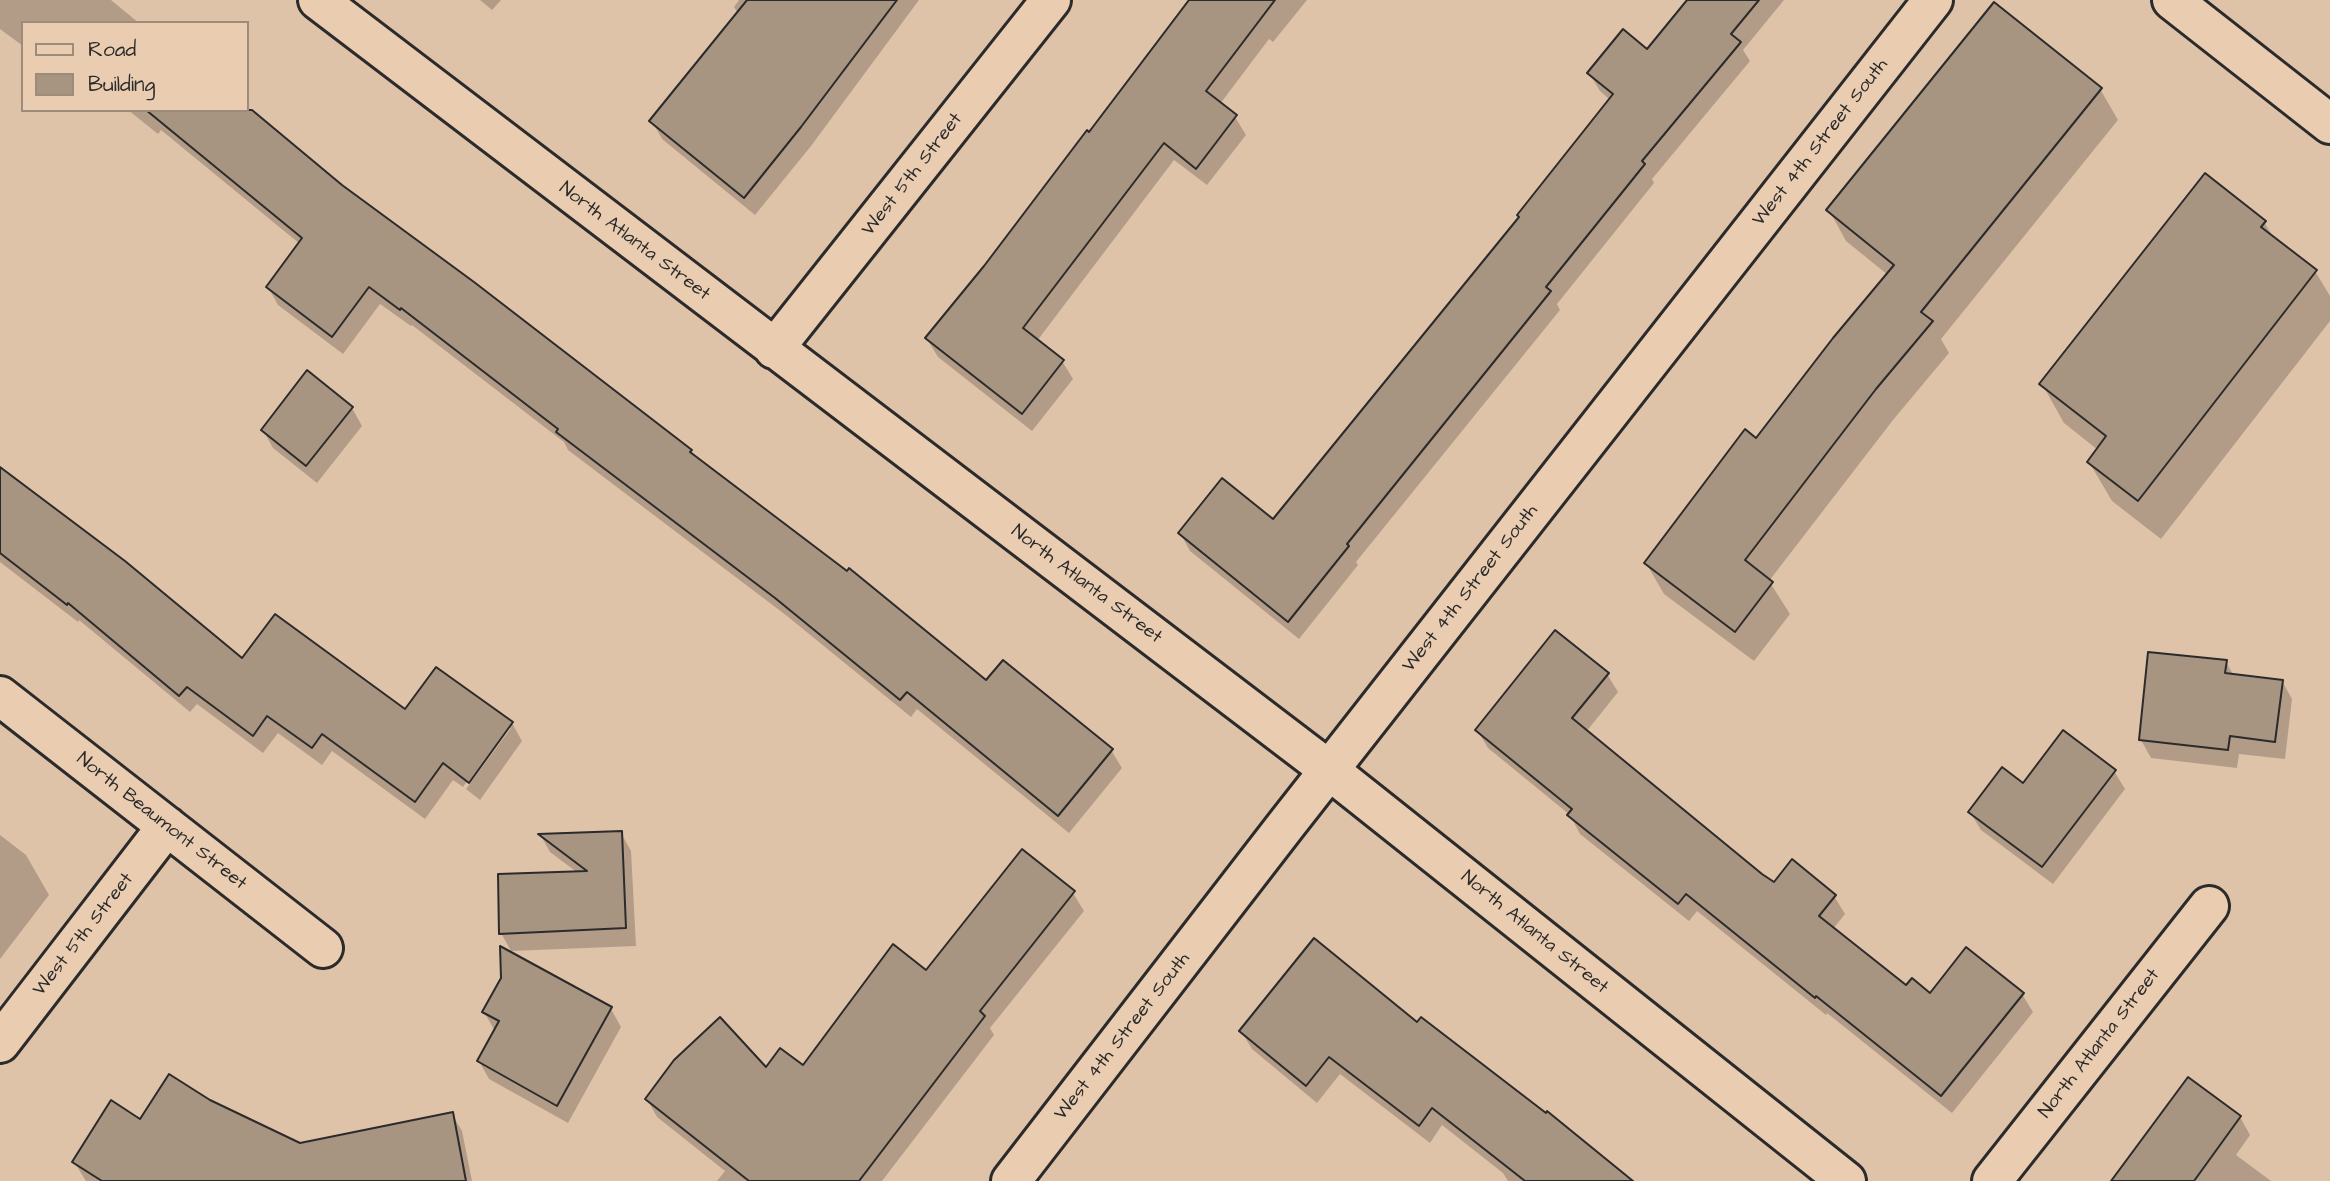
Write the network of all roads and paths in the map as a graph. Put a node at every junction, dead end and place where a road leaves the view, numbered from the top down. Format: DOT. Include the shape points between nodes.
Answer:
graph roads {
  1 [pos="318,0"];
  2 [pos="1051,0"];
  3 [pos="1933,0"];
  4 [pos="2172,0"];
  5 [pos="2330,124"];
  6 [pos="774,349"];
  7 [pos="0,696"];
  8 [pos="1329,770"];
  9 [pos="167,826"];
  10 [pos="2209,906"];
  11 [pos="323,948"];
  12 [pos="0,1043"];
  13 [pos="1011,1181"];
  14 [pos="1846,1181"];
  15 [pos="1992,1181"];
  1 -- 6 [label="street, North Atlanta Street"];
  2 -- 6 [label="street, West 5th Street"];
  3 -- 8 [label="street, West 4th Street South"];
  4 -- 5 [label="street"];
  6 -- 8 [label="street, North Atlanta Street"];
  7 -- 9 [label="street, North Beaumont Street"];
  8 -- 13 [label="street, West 4th Street South"];
  8 -- 14 [label="street, North Atlanta Street"];
  9 -- 11 [label="street, North Beaumont Street"];
  9 -- 12 [label="street, West 5th Street"];
  10 -- 15 [label="street, North Atlanta Street"];
}
